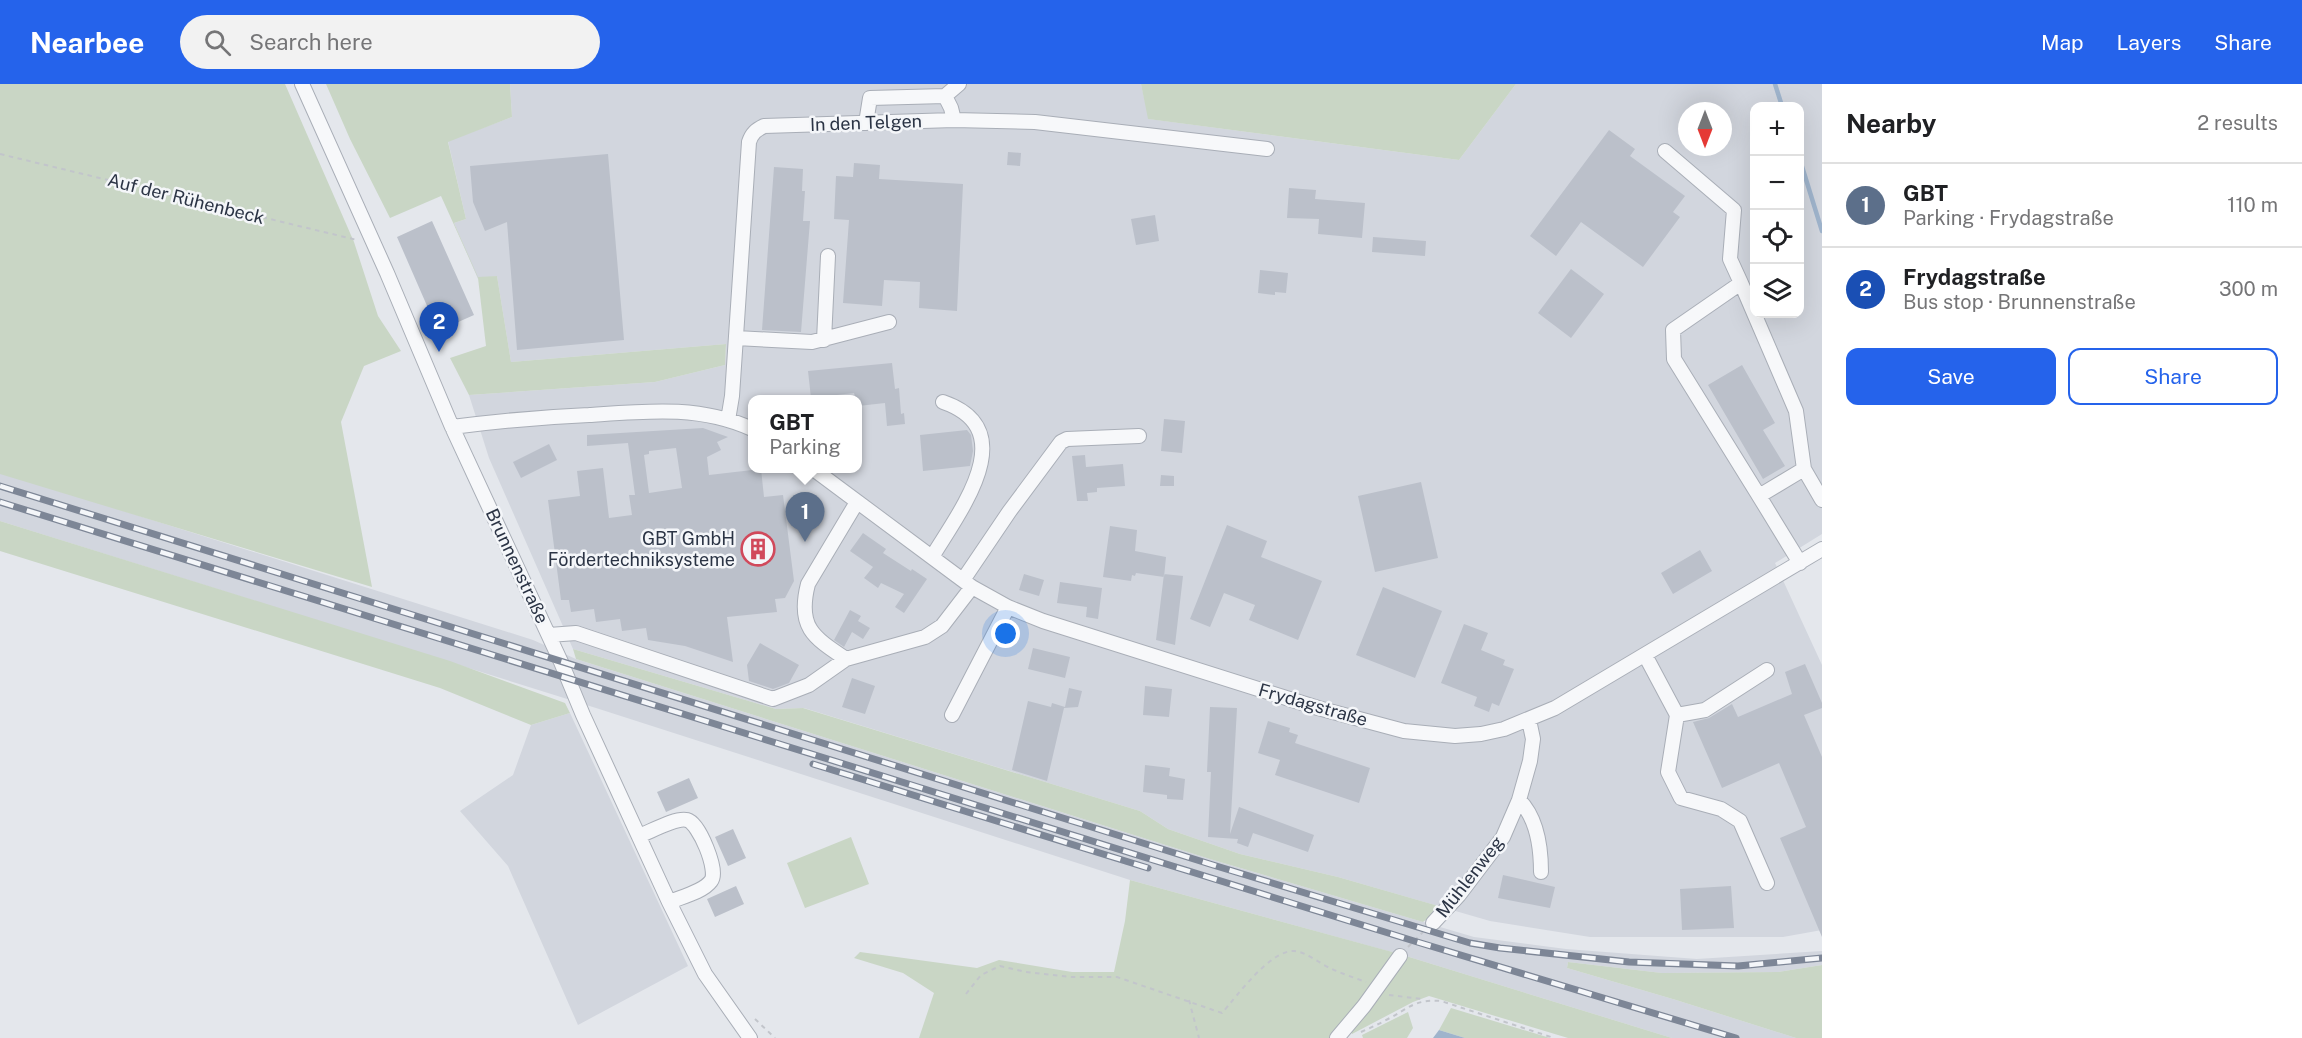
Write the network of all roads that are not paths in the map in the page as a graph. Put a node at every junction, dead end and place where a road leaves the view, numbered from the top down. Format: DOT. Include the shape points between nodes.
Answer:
graph roads {
  1 [pos="302,84"];
  2 [pos="958,84"];
  3 [pos="945,96"];
  4 [pos="954,120"];
  5 [pos="866,123"];
  6 [pos="1267,149"];
  7 [pos="1665,151"];
  8 [pos="828,256"];
  9 [pos="1741,283"];
  10 [pos="889,322"];
  11 [pos="736,338"];
  12 [pos="824,340"];
  13 [pos="943,402"];
  14 [pos="728,420"];
  15 [pos="452,427"];
  16 [pos="748,427"];
  17 [pos="1139,436"];
  18 [pos="1804,469"];
  19 [pos="819,473"];
  20 [pos="1759,496"];
  21 [pos="1822,500"];
  22 [pos="857,502"];
  23 [pos="1822,549"];
  24 [pos="932,557"];
  25 [pos="1800,562"];
  26 [pos="967,583"];
  27 [pos="1008,607"];
  28 [pos="549,635"];
  29 [pos="1645,655"];
  30 [pos="846,659"];
  31 [pos="1767,670"];
  32 [pos="1677,715"];
  33 [pos="952,716"];
  34 [pos="1529,720"];
  35 [pos="1519,800"];
  36 [pos="639,836"];
  37 [pos="1541,872"];
  38 [pos="1767,883"];
  39 [pos="669,902"];
  40 [pos="1433,924"];
  41 [pos="1400,956"];
  42 [pos="750,1038"];
  43 [pos="1337,1038"];
  1 -- 15 [label="street, Brunnenstraße"];
  2 -- 3 [label="street"];
  3 -- 4 [label="street"];
  3 -- 5 [label="street" via="870,98"];
  4 -- 5 [label="street, In den Telgen"];
  4 -- 6 [label="street, In den Telgen" via="1035,122"];
  5 -- 11 [label="street, In den Telgen" via="764,126 751,135"];
  7 -- 9 [label="street" via="1734,210 1730,259"];
  8 -- 12 [label="street"];
  9 -- 18 [label="street" via="1796,411"];
  9 -- 20 [label="street" via="1673,330 1674,359"];
  10 -- 12 [label="street"];
  11 -- 12 [label="street" via="798,343"];
  11 -- 14 [label="street, In den Telgen"];
  13 -- 24 [label="street" via="969,415 978,426 982,454 974,485"];
  14 -- 15 [label="street" via="670,410 511,419"];
  14 -- 16 [label="street"];
  15 -- 28 [label="street, Brunnenstraße"];
  17 -- 26 [label="street" via="1061,442 1009,512"];
  18 -- 20 [label="street"];
  18 -- 21 [label="street"];
  19 -- 22 [label="street, Frydagstraße"];
  20 -- 25 [label="street"];
  22 -- 24 [label="street, Frydagstraße"];
  22 -- 30 [label="street" via="808,584 804,598 804,615 815,638"];
  23 -- 25 [label="street, Frydagstraße"];
  24 -- 26 [label="street, Frydagstraße"];
  25 -- 29 [label="street, Frydagstraße"];
  26 -- 27 [label="street, Frydagstraße"];
  26 -- 30 [label="street" via="942,626 925,637"];
  27 -- 33 [label="street"];
  27 -- 34 [label="street, Frydagstraße" via="1194,670 1404,731 1455,736 1504,729"];
  28 -- 30 [label="street" via="576,633 773,699 808,685"];
  28 -- 36 [label="street, Brunnenstraße"];
  29 -- 32 [label="street"];
  29 -- 34 [label="street, Frydagstraße"];
  31 -- 32 [label="street" via="1705,710"];
  32 -- 38 [label="street" via="1668,772 1681,798 1721,809 1740,821"];
  34 -- 35 [label="street, Mühlenweg" via="1533,739"];
  35 -- 37 [label="street" via="1526,807 1540,845"];
  35 -- 40 [label="street, Mühlenweg" via="1503,837"];
  36 -- 39 [label="street, Brunnenstraße"];
  36 -- 39 [label="street" via="676,820 696,825 714,875 702,888"];
  39 -- 42 [label="street, Brunnenstraße" via="705,974"];
  41 -- 43 [label="street"];
}
